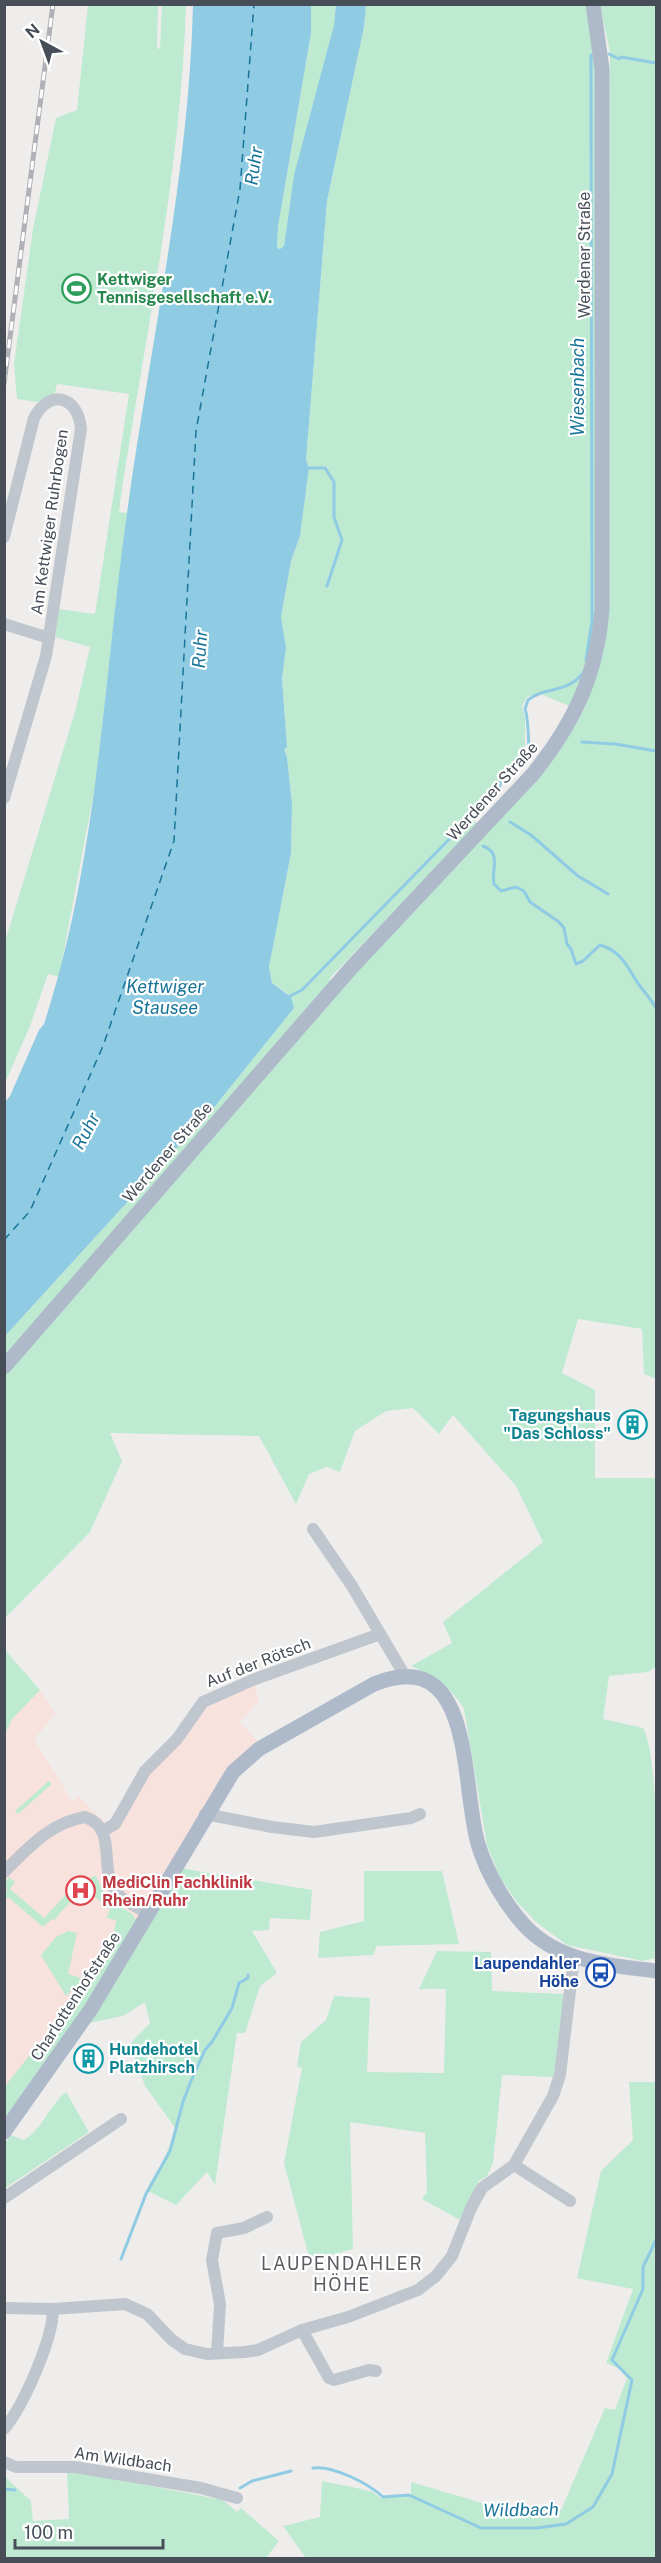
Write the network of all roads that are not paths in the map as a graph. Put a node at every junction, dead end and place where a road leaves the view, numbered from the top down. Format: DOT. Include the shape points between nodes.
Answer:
graph roads {
  1 [pos="592,4"];
  2 [pos="4,537"];
  3 [pos="4,624"];
  4 [pos="49,638"];
  5 [pos="4,798"];
  6 [pos="4,1367"];
  7 [pos="313,1528"];
  8 [pos="380,1634"];
  9 [pos="405,1676"];
  10 [pos="205,1814"];
  11 [pos="420,1814"];
  12 [pos="103,1831"];
  13 [pos="4,1872"];
  14 [pos="148,1913"];
  15 [pos="574,1957"];
  16 [pos="657,1971"];
  17 [pos="121,2119"];
  18 [pos="4,2132"];
  19 [pos="514,2165"];
  20 [pos="4,2198"];
  21 [pos="570,2201"];
  22 [pos="267,2217"];
  23 [pos="4,2308"];
  24 [pos="53,2309"];
  25 [pos="302,2330"];
  26 [pos="217,2353"];
  27 [pos="376,2371"];
  28 [pos="4,2429"];
  29 [pos="4,2462"];
  30 [pos="237,2498"];
  1 -- 6 [label="main road, Werdener Straße" via="602,69 602,609 594,666 582,697 556,746 533,774 352,967"];
  2 -- 4 [label="street, Am Kettwiger Ruhrbogen" via="34,418 44,403 70,402 80,415 81,429"];
  3 -- 4 [label="street, Am Kettwiger Ruhrbogen"];
  4 -- 5 [label="street, Am Kettwiger Ruhrbogen"];
  7 -- 8 [label="street"];
  8 -- 9 [label="street"];
  8 -- 12 [label="street, Auf der Rötsch" via="203,1702 177,1739 145,1771 115,1824"];
  9 -- 10 [label="main road, Charlottenhofstraße" via="374,1684 259,1749 233,1772"];
  9 -- 15 [label="main road" via="430,1684 453,1708 460,1728 479,1848 491,1876 526,1927"];
  10 -- 11 [label="street" via="314,1832"];
  10 -- 14 [label="main road, Charlottenhofstraße"];
  12 -- 13 [label="street" via="98,1823 85,1817 66,1822 40,1837"];
  12 -- 14 [label="street" via="113,1888"];
  14 -- 18 [label="main road, Charlottenhofstraße" via="91,2009"];
  15 -- 16 [label="main road"];
  15 -- 19 [label="street" via="560,2075 553,2096"];
  17 -- 20 [label="street"];
  19 -- 21 [label="street"];
  19 -- 25 [label="street" via="482,2188 452,2256 427,2284 404,2296"];
  22 -- 26 [label="street" via="244,2228 217,2233 212,2260 220,2304"];
  23 -- 24 [label="street"];
  24 -- 26 [label="street" via="131,2305 147,2314 185,2349"];
  24 -- 28 [label="street" via="52,2324 29,2388"];
  25 -- 26 [label="street" via="258,2350"];
  25 -- 27 [label="street" via="329,2378"];
  29 -- 30 [label="street, Am Wildbach" via="16,2467 75,2467 201,2488"];
}
